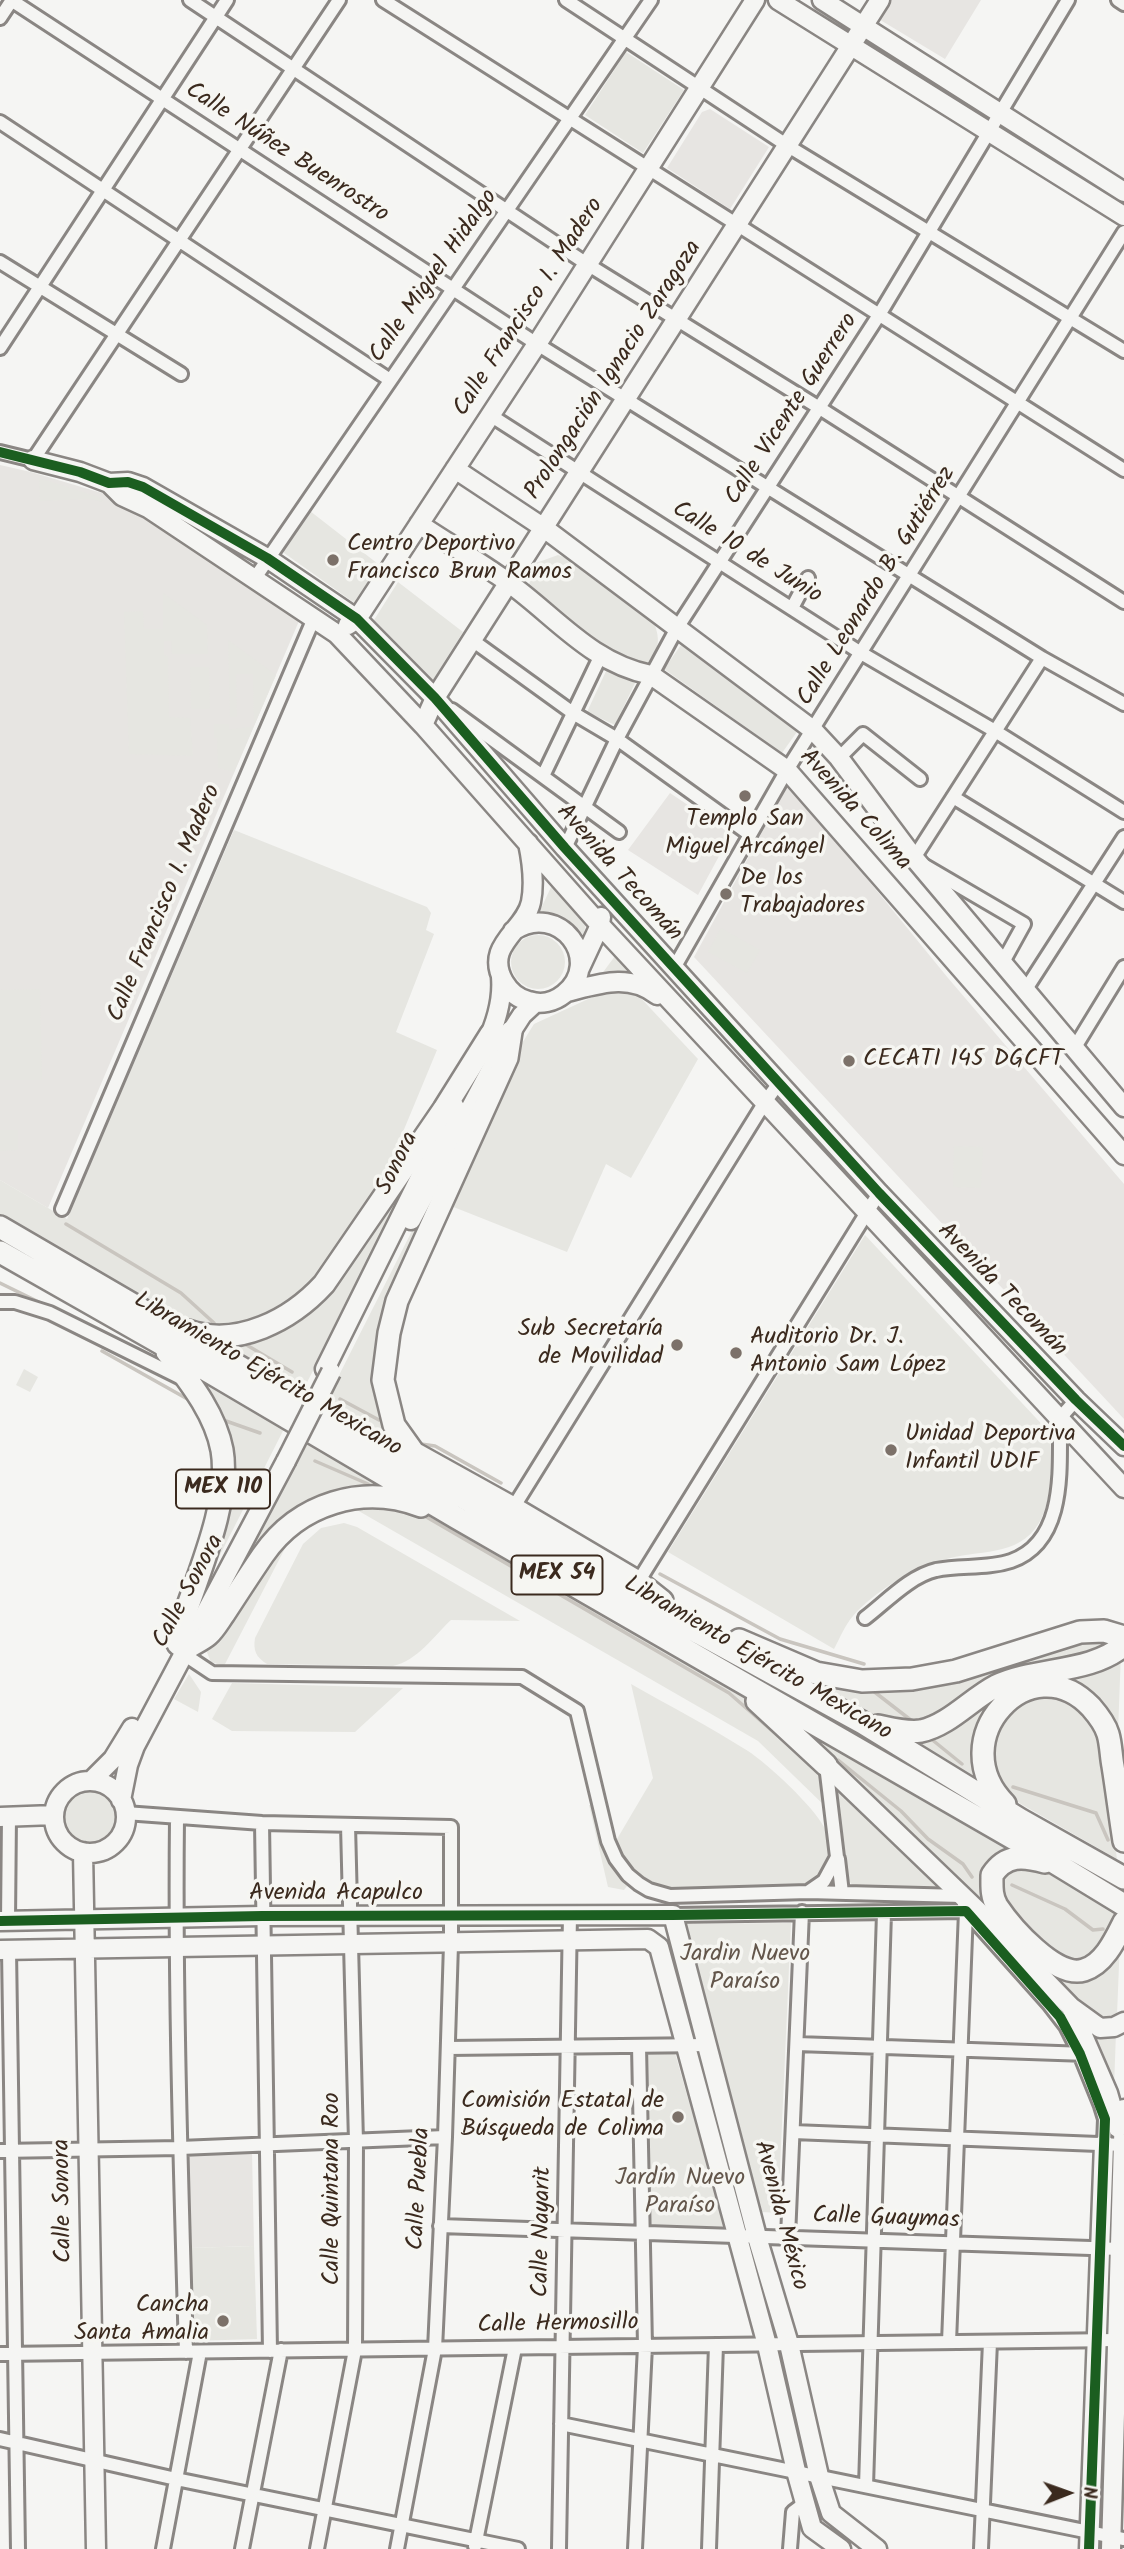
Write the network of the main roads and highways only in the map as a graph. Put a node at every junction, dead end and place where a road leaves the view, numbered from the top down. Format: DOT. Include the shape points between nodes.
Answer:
graph roads {
  1 [pos="0,1227"];
  2 [pos="0,1252"];
  3 [pos="161,1321"];
  4 [pos="162,1344"];
  5 [pos="337,1423"];
  6 [pos="414,1453"];
  7 [pos="457,1518"];
  8 [pos="638,1582"];
  9 [pos="1124,1637"];
  10 [pos="710,1639"];
  11 [pos="1124,1645"];
  12 [pos="712,1664"];
  13 [pos="863,1723"];
  14 [pos="827,1765"];
  15 [pos="1021,1820"];
  16 [pos="1124,1841"];
  17 [pos="1062,1867"];
  18 [pos="1116,1872"];
  19 [pos="1119,1902"];
  20 [pos="1124,1922"];
  1 -- 3 [label="highway, Libramiento Ejército Mexicano / MEX 54"];
  2 -- 4 [label="highway, Libramiento Ejército Mexicano / MEX 54"];
  3 -- 5 [label="highway, Libramiento Ejército Mexicano / MEX 54"];
  3 -- 6 [label="highway" via="197,1334 227,1335 277,1322 310,1300 501,1033 506,1058 397,1301 388,1334 383,1380 394,1425"];
  4 -- 7 [label="highway, Libramiento Ejército Mexicano / MEX 54"];
  4 -- 7 [label="highway, MEX 110" via="207,1409 222,1448 224,1475 221,1500 181,1626 182,1648 210,1634 265,1552 305,1515 326,1504 367,1496 391,1498"];
  5 -- 6 [label="highway"];
  5 -- 10 [label="highway, Libramiento Ejército Mexicano / MEX 54"];
  6 -- 8 [label="highway"];
  7 -- 12 [label="highway, Libramiento Ejército Mexicano / MEX 54"];
  8 -- 9 [label="highway" via="748,1646 816,1673 862,1681 956,1671 1080,1632 1104,1631"];
  8 -- 10 [label="highway"];
  10 -- 13 [label="highway, Libramiento Ejército Mexicano / MEX 54"];
  11 -- 13 [label="highway" via="1101,1659 994,1687 943,1722 923,1730 903,1732"];
  12 -- 14 [label="highway"];
  12 -- 17 [label="highway, Libramiento Ejército Mexicano / MEX 54"];
  13 -- 15 [label="highway, Libramiento Ejército Mexicano / MEX 54"];
  15 -- 16 [label="highway" via="992,1790 984,1771 990,1722 1000,1707 1022,1692 1065,1688 1084,1699 1108,1733"];
  15 -- 18 [label="highway, Libramiento Ejército Mexicano / MEX 54"];
  17 -- 19 [label="highway, Libramiento Ejército Mexicano / MEX 54"];
  17 -- 20 [label="highway" via="1015,1857 992,1875 991,1891 997,1905 1049,1961 1067,1971 1086,1970 1106,1954"];
}
